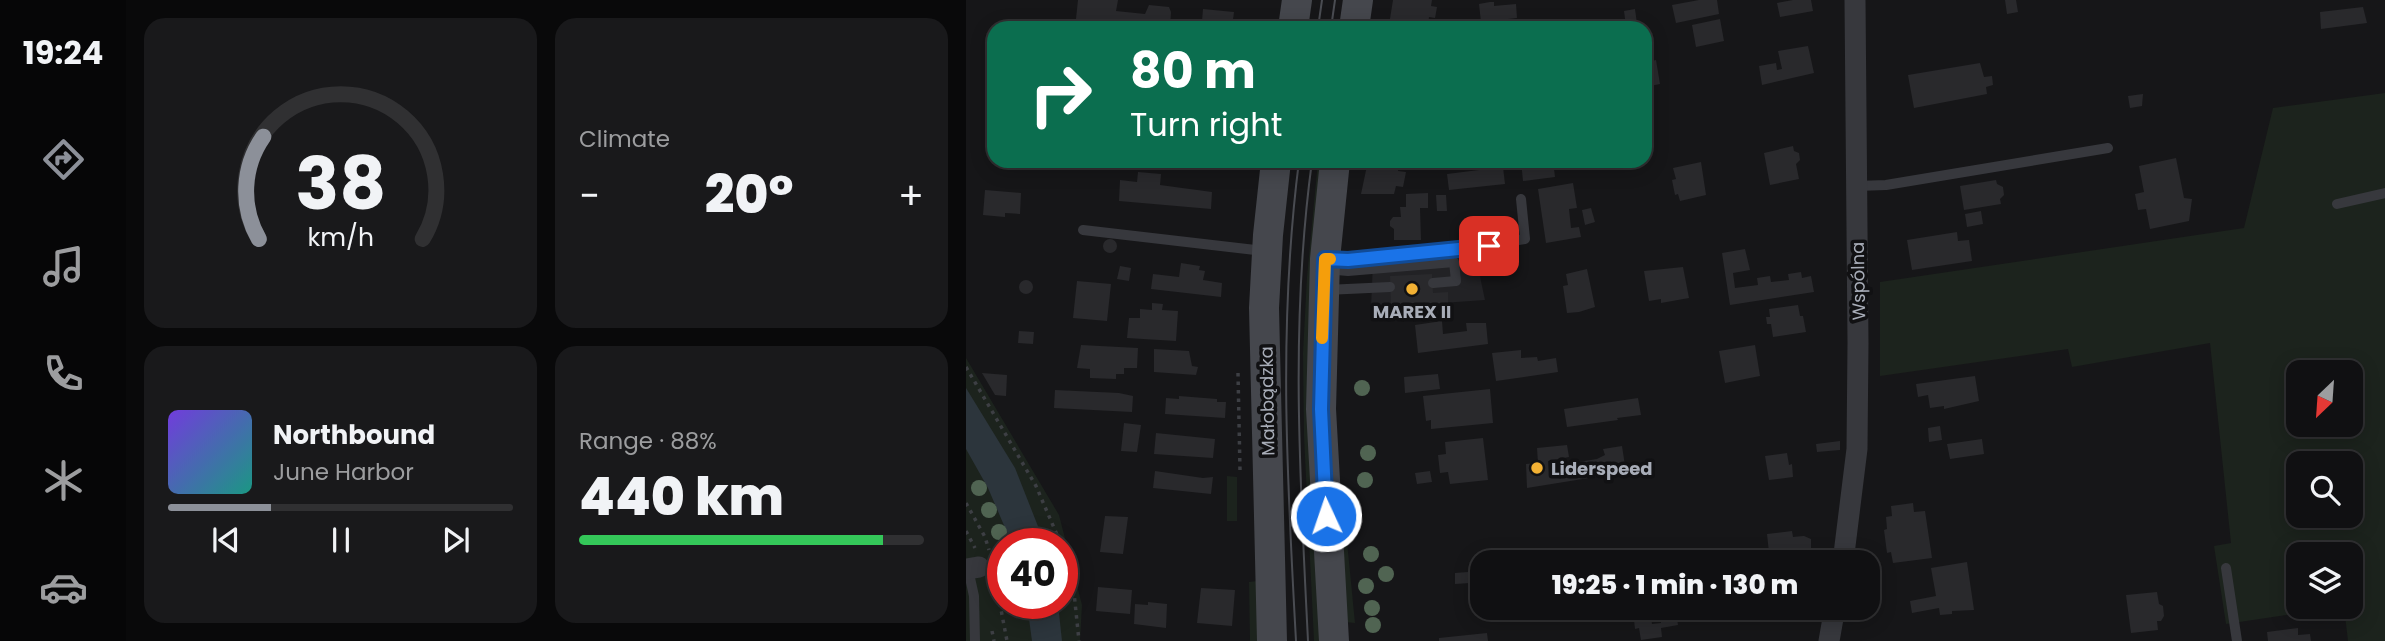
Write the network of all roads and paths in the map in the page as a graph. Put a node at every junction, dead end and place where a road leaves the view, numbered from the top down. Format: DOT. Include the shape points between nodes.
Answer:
graph roads {
  1 [pos="1297,0"];
  2 [pos="1358,0"];
  3 [pos="1855,0"];
  4 [pos="1294,21"];
  5 [pos="1355,21"];
  6 [pos="2108,148"];
  7 [pos="1275,168"];
  8 [pos="1334,168"];
  9 [pos="1857,186"];
  10 [pos="2385,193"];
  11 [pos="1521,199"];
  12 [pos="2337,204"];
  13 [pos="1083,230"];
  14 [pos="1266,252"];
  15 [pos="1324,273"];
  16 [pos="1433,284"];
  17 [pos="1390,287"];
  18 [pos="966,367"];
  19 [pos="1054,528"];
  20 [pos="1844,550"];
  21 [pos="2226,568"];
  22 [pos="971,569"];
  23 [pos="1077,619"];
  24 [pos="1833,620"];
  25 [pos="975,641"];
  26 [pos="1079,641"];
  27 [pos="1272,641"];
  28 [pos="1334,641"];
  29 [pos="1829,641"];
  30 [pos="2236,641"];
  1 -- 4 [label="street"];
  2 -- 5 [label="street"];
  3 -- 9 [label="street, Wspólna"];
  6 -- 9 [label="lane"];
  7 -- 14 [label="street, Małobądzka"];
  8 -- 15 [label="street"];
  9 -- 20 [label="street, Wspólna" via="1857,449"];
  10 -- 12 [label="lane"];
  11 -- 15 [label="lane" via="1525,239 1348,260"];
  13 -- 14 [label="lane"];
  14 -- 27 [label="street, Małobądzka"];
  15 -- 16 [label="lane" via="1454,262 1457,281"];
  15 -- 17 [label="lane"];
  15 -- 28 [label="street" via="1321,409"];
  18 -- 19 [label="path" via="1036,485"];
  21 -- 30 [label="lane"];
  22 -- 25 [label="lane"];
  23 -- 26 [label="path"];
  24 -- 29 [label="street"];
}
